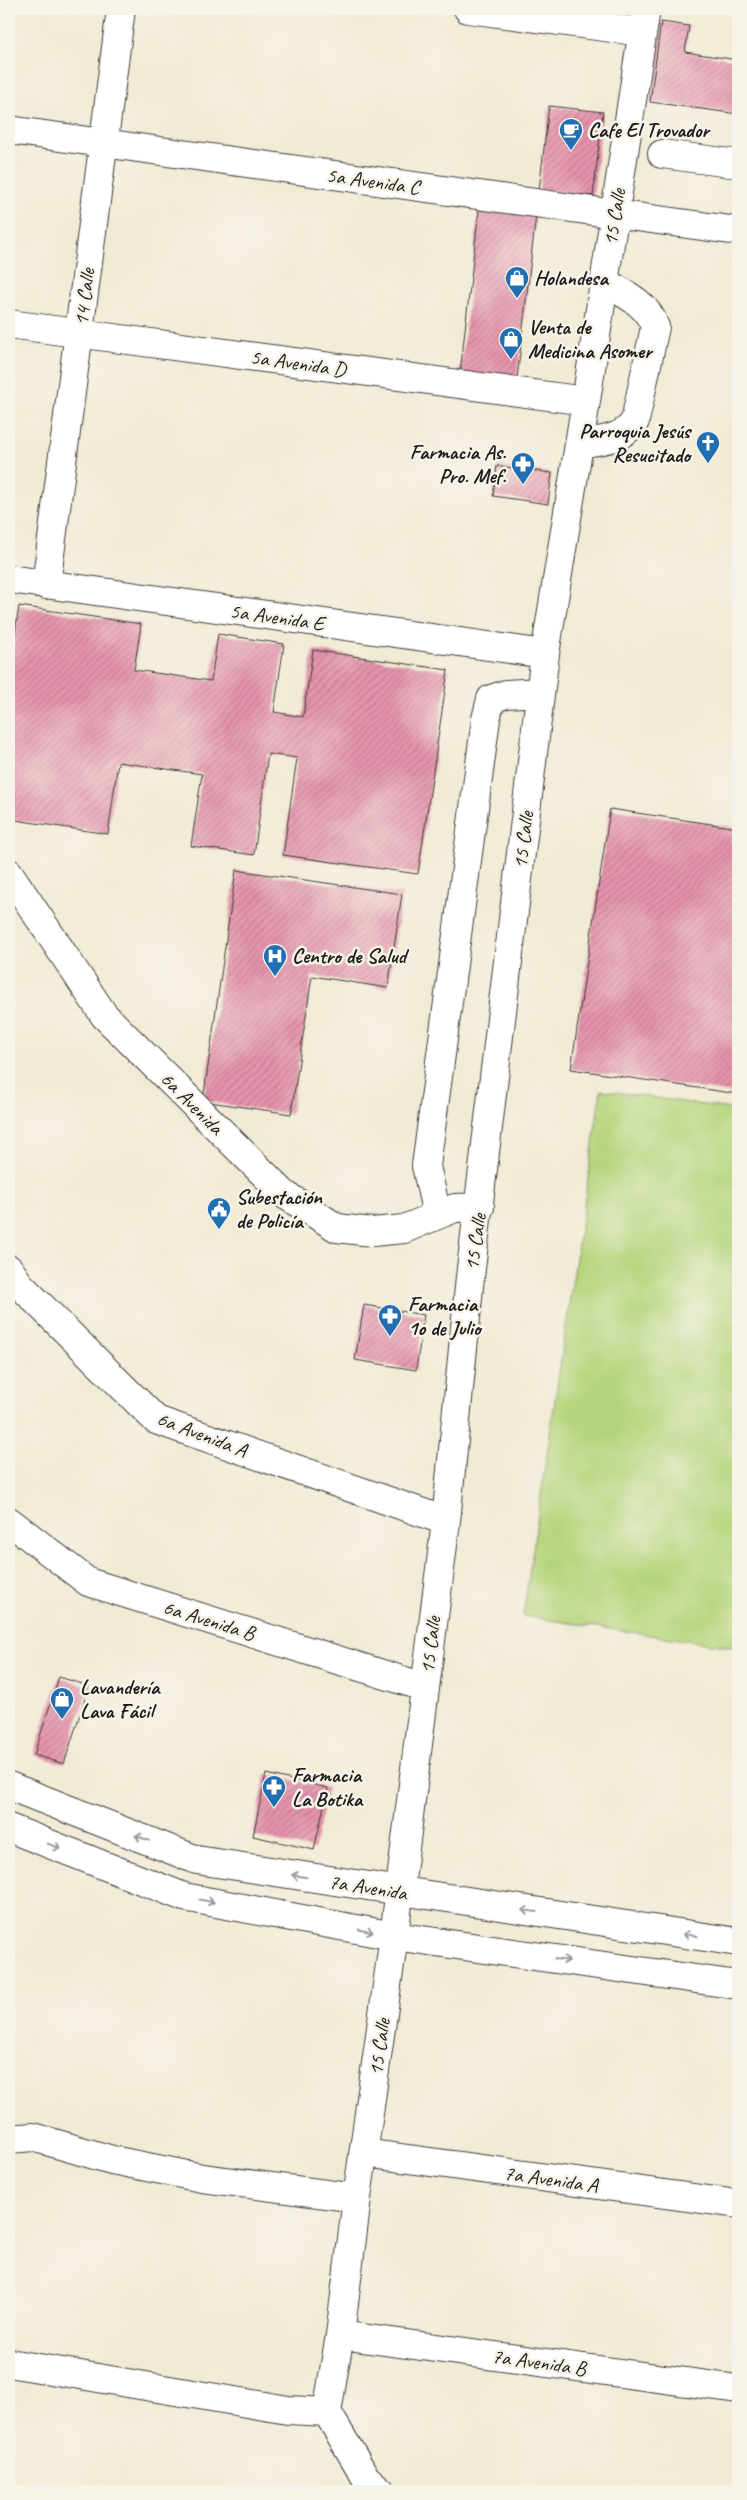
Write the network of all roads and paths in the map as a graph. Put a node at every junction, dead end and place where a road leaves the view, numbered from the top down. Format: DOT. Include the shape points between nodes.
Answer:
graph roads {
  1 [pos="121,9"];
  2 [pos="468,9"];
  3 [pos="644,20"];
  4 [pos="9,130"];
  5 [pos="104,144"];
  6 [pos="662,154"];
  7 [pos="738,164"];
  8 [pos="614,214"];
  9 [pos="738,232"];
  10 [pos="604,282"];
  11 [pos="9,324"];
  12 [pos="79,333"];
  13 [pos="586,401"];
  14 [pos="579,444"];
  15 [pos="9,579"];
  16 [pos="46,585"];
  17 [pos="545,654"];
  18 [pos="540,692"];
  19 [pos="9,873"];
  20 [pos="480,1207"];
  21 [pos="437,1215"];
  22 [pos="9,1270"];
  23 [pos="9,1521"];
  24 [pos="446,1521"];
  25 [pos="424,1687"];
  26 [pos="9,1786"];
  27 [pos="9,1828"];
  28 [pos="398,1892"];
  29 [pos="394,1936"];
  30 [pos="738,1942"];
  31 [pos="738,1985"];
  32 [pos="17,2134"];
  33 [pos="364,2153"];
  34 [pos="357,2198"];
  35 [pos="738,2204"];
  36 [pos="340,2335"];
  37 [pos="9,2363"];
  38 [pos="738,2389"];
  39 [pos="327,2412"];
  40 [pos="381,2491"];
  1 -- 5 [label="street, 14 Calle"];
  2 -- 3 [label="street"];
  3 -- 8 [label="street, 15 Calle"];
  4 -- 5 [label="street, 5a Avenida C"];
  5 -- 8 [label="street, 5a Avenida C"];
  5 -- 12 [label="street, 14 Calle"];
  6 -- 7 [label="street"];
  8 -- 9 [label="street, 5a Avenida C"];
  8 -- 10 [label="street, 15 Calle"];
  10 -- 13 [label="street, 15 Calle"];
  10 -- 14 [label="street" via="642,306 651,314 655,327 635,421 630,430 615,437"];
  11 -- 12 [label="street, 5a Avenida D"];
  12 -- 13 [label="street, 5a Avenida D"];
  12 -- 16 [label="street, 14 Calle"];
  13 -- 14 [label="street, 15 Calle"];
  14 -- 17 [label="street, 15 Calle"];
  15 -- 16 [label="street, 5a Avenida E"];
  16 -- 17 [label="street, 5a Avenida E"];
  17 -- 18 [label="street, 15 Calle"];
  18 -- 20 [label="street, 15 Calle"];
  18 -- 21 [label="street" via="506,694 491,699 486,720 426,1166"];
  19 -- 21 [label="street, 6a Avenida" via="104,1015 284,1194 337,1228 372,1232 404,1228"];
  20 -- 21 [label="street, 6a Avenida" via="455,1208"];
  20 -- 24 [label="street, 15 Calle"];
  22 -- 24 [label="street, 6a Avenida A" via="20,1285 156,1420"];
  23 -- 25 [label="street, 6a Avenida B" via="88,1582"];
  24 -- 25 [label="street, 15 Calle"];
  25 -- 28 [label="street, 15 Calle"];
  28 -- 26 [label="street, 7a Avenida, one-way" via="198,1860"];
  27 -- 29 [label="street, 7a Avenida, one-way" via="184,1897"];
  28 -- 29 [label="street, 15 Calle"];
  30 -- 28 [label="street, 7a Avenida, one-way"];
  29 -- 31 [label="street, 7a Avenida, one-way"];
  29 -- 33 [label="street, 15 Calle"];
  32 -- 34 [label="street" via="112,2160 202,2178"];
  33 -- 34 [label="street, 15 Calle"];
  33 -- 35 [label="street, 7a Avenida A"];
  34 -- 36 [label="street, 15 Calle"];
  36 -- 38 [label="street, 7a Avenida B"];
  36 -- 39 [label="street, 15 Calle"];
  37 -- 39 [label="street" via="288,2410"];
  39 -- 40 [label="street" via="366,2478"];
}
